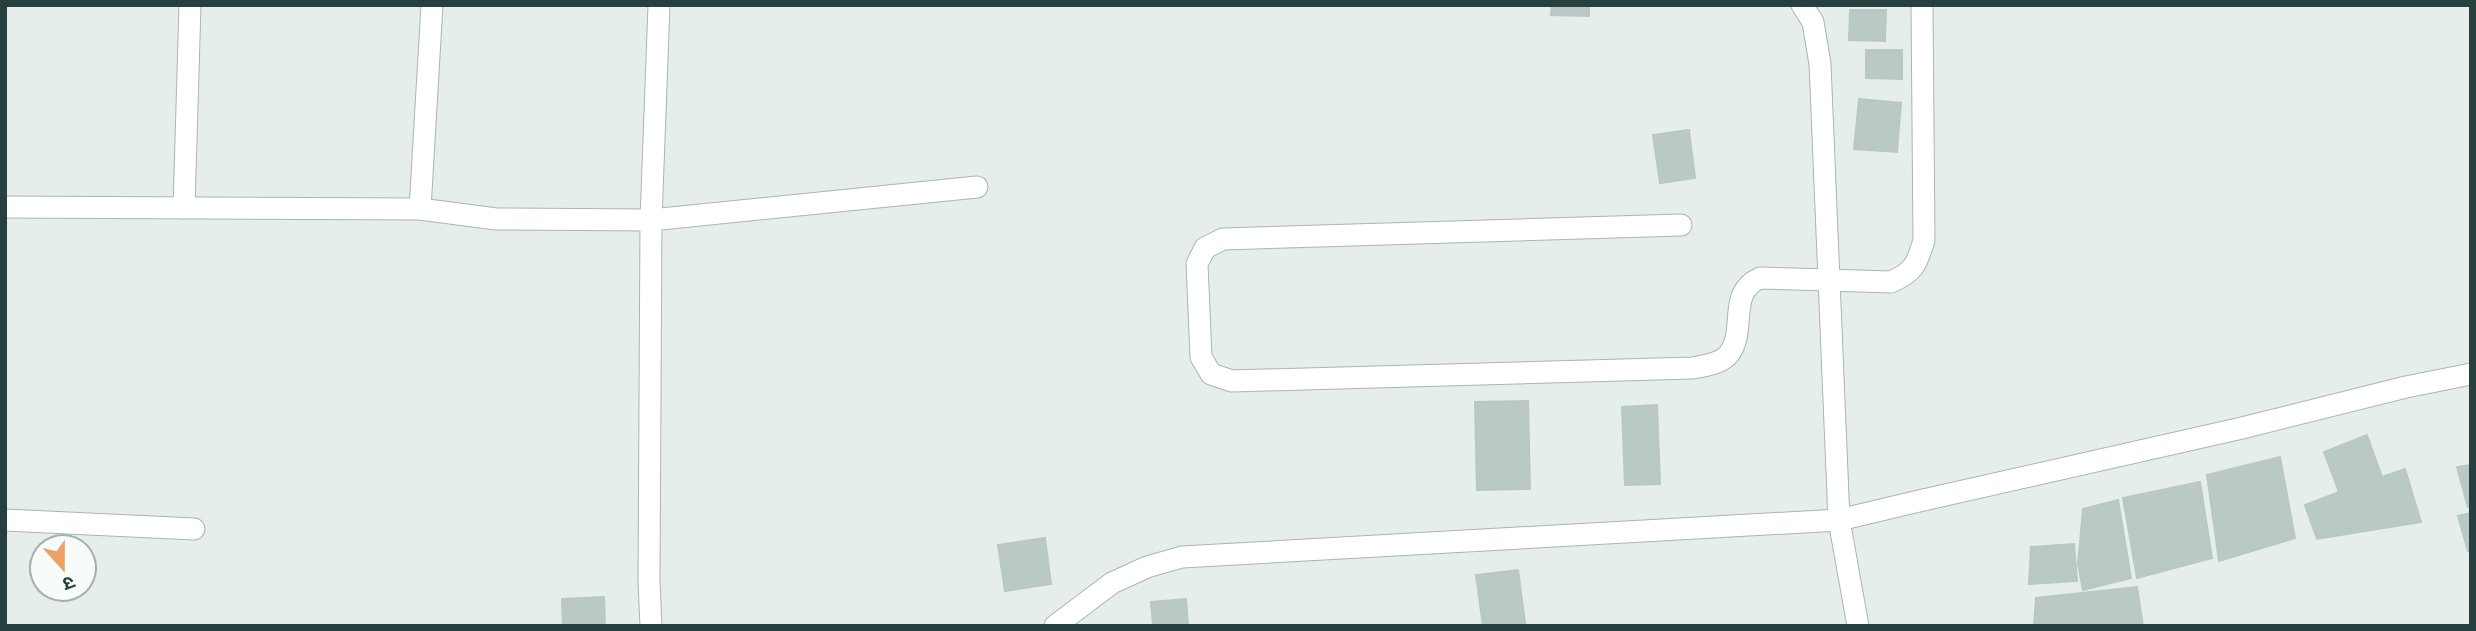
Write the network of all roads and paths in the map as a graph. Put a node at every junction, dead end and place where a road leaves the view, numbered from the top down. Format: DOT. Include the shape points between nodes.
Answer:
graph roads {
  1 [pos="190,5"];
  2 [pos="432,5"];
  3 [pos="659,5"];
  4 [pos="1802,5"];
  5 [pos="1922,5"];
  6 [pos="977,187"];
  7 [pos="5,207"];
  8 [pos="184,208"];
  9 [pos="420,209"];
  10 [pos="651,220"];
  11 [pos="1681,225"];
  12 [pos="1829,281"];
  13 [pos="2471,374"];
  14 [pos="5,520"];
  15 [pos="1839,520"];
  16 [pos="194,529"];
  17 [pos="651,626"];
  18 [pos="1055,626"];
  19 [pos="1858,626"];
  1 -- 8 [label="street"];
  2 -- 9 [label="street"];
  3 -- 10 [label="street"];
  4 -- 12 [label="street" via="1813,22 1820,64"];
  5 -- 12 [label="street" via="1924,240 1917,263 1891,282"];
  6 -- 10 [label="street"];
  7 -- 8 [label="street"];
  8 -- 9 [label="street"];
  9 -- 10 [label="street" via="496,219"];
  10 -- 17 [label="street"];
  11 -- 12 [label="street" via="1223,239 1205,248 1197,264 1201,357 1211,374 1232,381 1692,368 1727,356 1735,342 1741,299 1749,283 1760,278"];
  12 -- 15 [label="street"];
  13 -- 15 [label="street"];
  14 -- 16 [label="street"];
  15 -- 18 [label="street" via="1182,557 1112,583"];
  15 -- 19 [label="street"];
}
